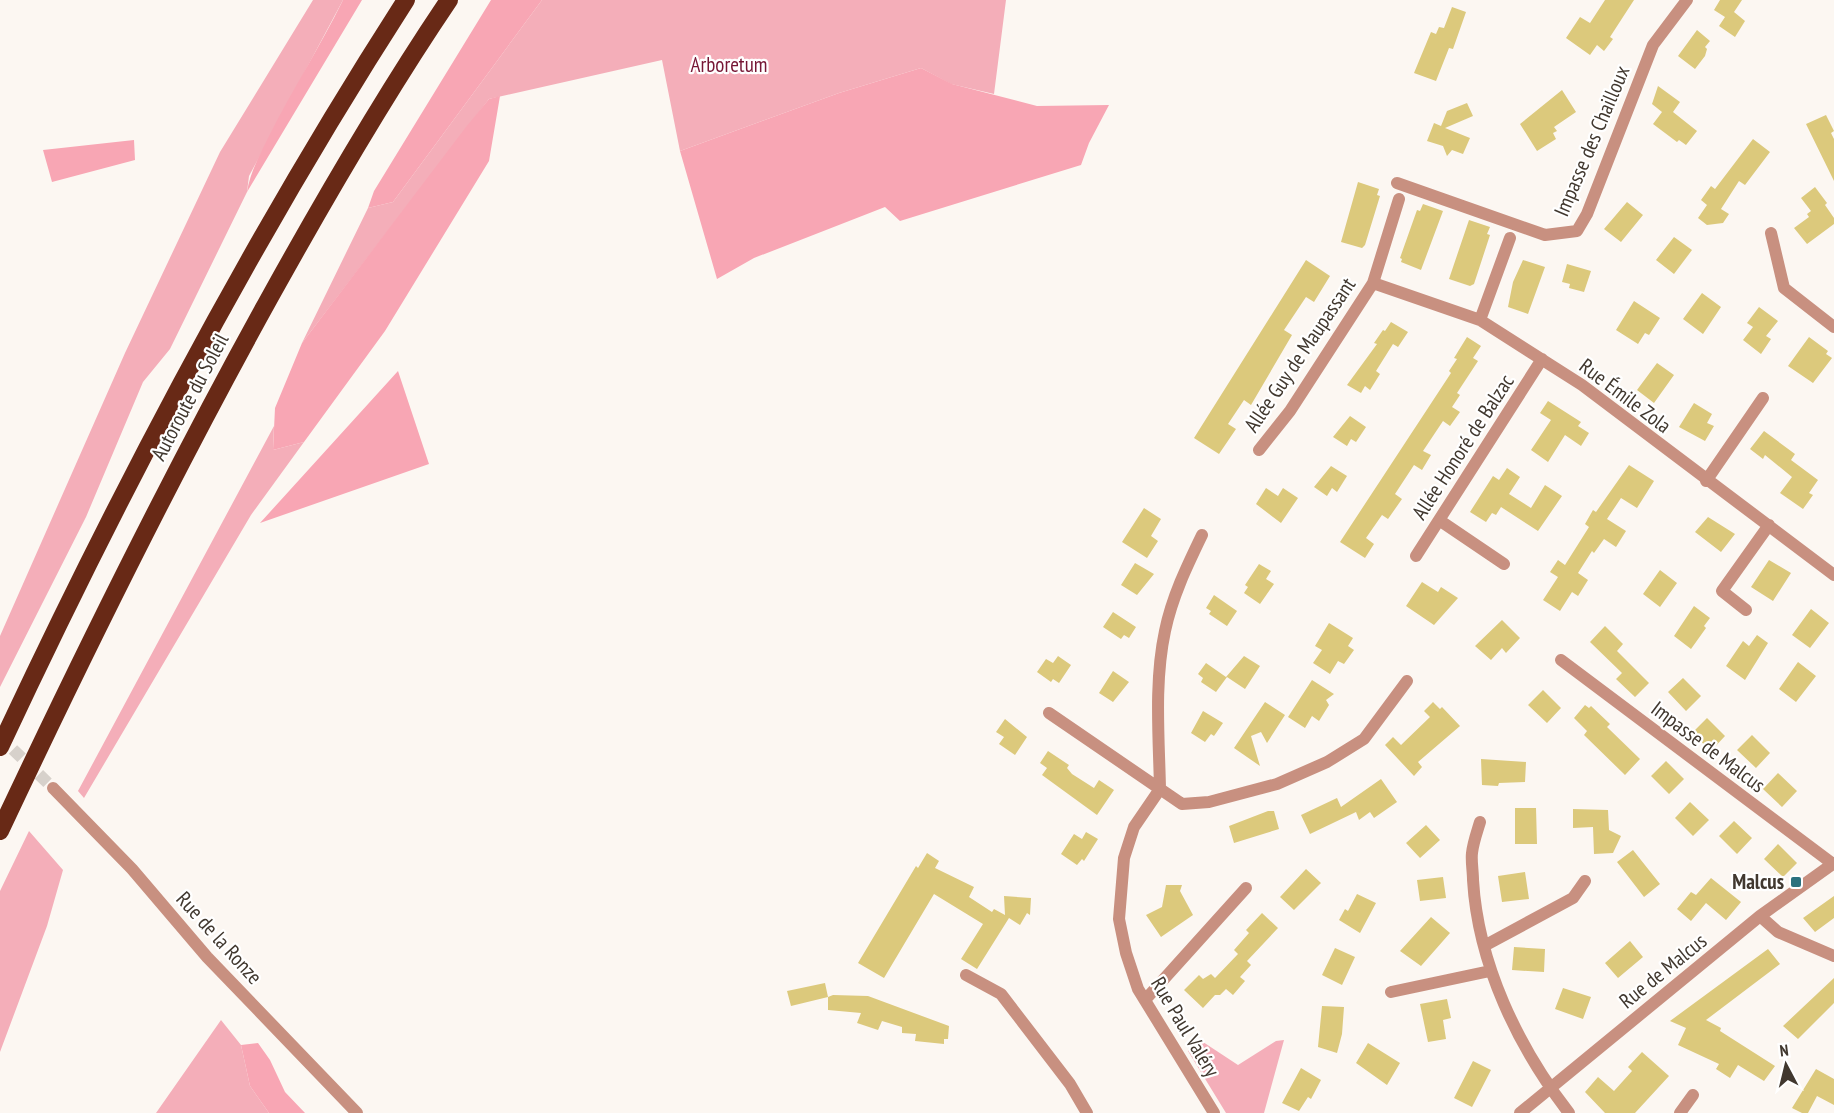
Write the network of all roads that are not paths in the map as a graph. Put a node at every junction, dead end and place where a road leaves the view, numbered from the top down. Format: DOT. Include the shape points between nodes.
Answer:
graph roads {
  1 [pos="406,0"];
  2 [pos="449,0"];
  3 [pos="1687,0"];
  4 [pos="1397,183"];
  5 [pos="1400,200"];
  6 [pos="1772,233"];
  7 [pos="1510,238"];
  8 [pos="1373,283"];
  9 [pos="1480,320"];
  10 [pos="1834,327"];
  11 [pos="1542,359"];
  12 [pos="1763,398"];
  13 [pos="1259,450"];
  14 [pos="1706,481"];
  15 [pos="1439,520"];
  16 [pos="1769,525"];
  17 [pos="1202,536"];
  18 [pos="1416,556"];
  19 [pos="1504,564"];
  20 [pos="1834,575"];
  21 [pos="1746,610"];
  22 [pos="1561,660"];
  23 [pos="1407,681"];
  24 [pos="1049,713"];
  25 [pos="0,747"];
  26 [pos="53,788"];
  27 [pos="1160,789"];
  28 [pos="1480,822"];
  29 [pos="0,831"];
  30 [pos="1834,864"];
  31 [pos="1586,881"];
  32 [pos="1246,888"];
  33 [pos="1760,916"];
  34 [pos="1484,946"];
  35 [pos="1834,956"];
  36 [pos="1490,971"];
  37 [pos="966,975"];
  38 [pos="1391,992"];
  39 [pos="1145,1000"];
  40 [pos="1549,1087"];
  41 [pos="1693,1095"];
  42 [pos="357,1113"];
  43 [pos="1087,1113"];
  44 [pos="1214,1113"];
  45 [pos="1520,1113"];
  46 [pos="1569,1113"];
  47 [pos="1680,1113"];
  1 -- 25 [label="highway, Autoroute du Soleil" via="292,182 180,384"];
  2 -- 29 [label="highway, Autoroute du Soleil" via="327,195 205,415"];
  3 -- 4 [label="street, Impasse des Chailloux" via="1653,45 1577,231 1545,235"];
  5 -- 8 [label="street, Allée Guy de Maupassant"];
  6 -- 10 [label="street" via="1784,288"];
  7 -- 9 [label="street"];
  8 -- 9 [label="street, Rue Émile Zola"];
  8 -- 13 [label="street, Allée Guy de Maupassant" via="1290,411"];
  9 -- 11 [label="street, Rue Émile Zola"];
  11 -- 14 [label="street, Rue Émile Zola"];
  11 -- 15 [label="street, Allée Honoré de Balzac"];
  12 -- 14 [label="street"];
  14 -- 16 [label="street, Rue Émile Zola"];
  15 -- 18 [label="street, Allée Honoré de Balzac"];
  15 -- 19 [label="street"];
  16 -- 20 [label="street, Rue Émile Zola"];
  16 -- 21 [label="street" via="1722,591"];
  17 -- 27 [label="street" via="1179,584 1165,632 1159,704"];
  22 -- 30 [label="street, Impasse de Malcus"];
  23 -- 27 [label="street" via="1364,739 1327,762 1277,784 1209,802 1182,804"];
  24 -- 27 [label="street"];
  26 -- 42 [label="street, Rue de la Ronze"];
  27 -- 39 [label="street, Rue Paul Valéry" via="1134,827 1124,858 1119,919 1126,953"];
  28 -- 34 [label="street" via="1472,853 1475,910"];
  30 -- 33 [label="street, Rue de Malcus"];
  31 -- 34 [label="street" via="1573,898"];
  32 -- 39 [label="street"];
  33 -- 35 [label="street" via="1778,932"];
  33 -- 40 [label="street, Rue de Malcus"];
  34 -- 36 [label="street"];
  36 -- 38 [label="street"];
  36 -- 40 [label="street"];
  37 -- 43 [label="street" via="1000,994 1070,1084"];
  39 -- 44 [label="street, Rue Paul Valéry"];
  40 -- 45 [label="street, Rue de Malcus"];
  40 -- 46 [label="street"];
  41 -- 47 [label="street"];
}
